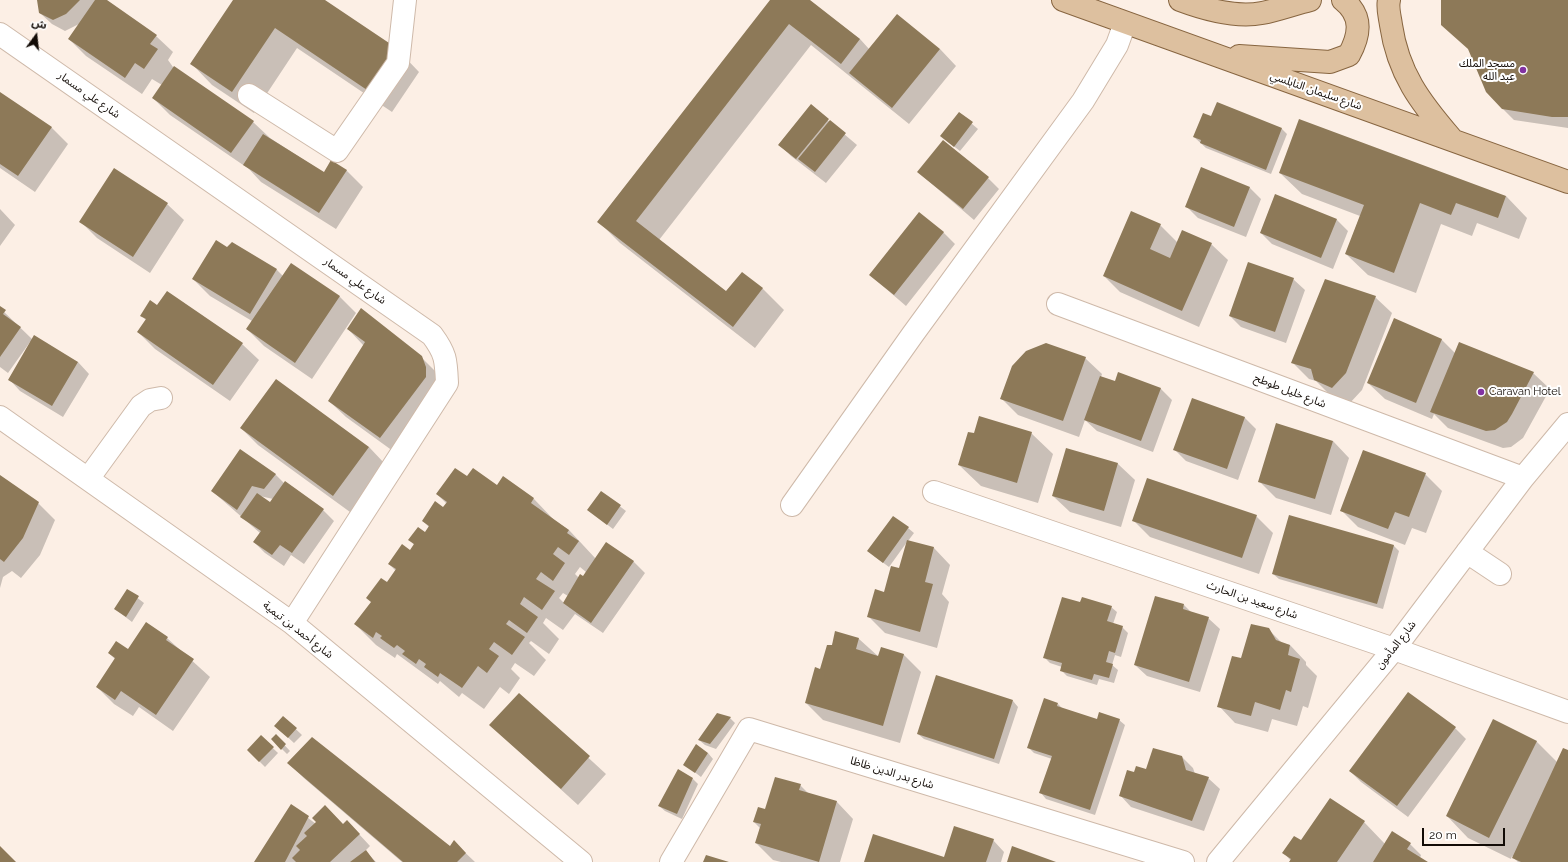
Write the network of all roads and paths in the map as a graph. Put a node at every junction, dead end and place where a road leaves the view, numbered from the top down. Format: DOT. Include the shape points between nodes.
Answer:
graph roads {
  1 [pos="405,0"];
  2 [pos="1063,0"];
  3 [pos="1180,0"];
  4 [pos="1310,0"];
  5 [pos="1343,0"];
  6 [pos="1389,0"];
  7 [pos="1220,4"];
  8 [pos="1125,23"];
  9 [pos="0,34"];
  10 [pos="1208,53"];
  11 [pos="249,95"];
  12 [pos="1454,140"];
  13 [pos="1568,182"];
  14 [pos="1058,304"];
  15 [pos="161,398"];
  16 [pos="0,417"];
  17 [pos="1568,424"];
  18 [pos="1523,478"];
  19 [pos="88,479"];
  20 [pos="934,492"];
  21 [pos="792,504"];
  22 [pos="1467,552"];
  23 [pos="1500,574"];
  24 [pos="292,623"];
  25 [pos="1394,649"];
  26 [pos="1568,712"];
  27 [pos="581,862"];
  28 [pos="671,862"];
  29 [pos="1183,862"];
  30 [pos="1218,862"];
  1 -- 11 [label="street" via="398,63 338,151"];
  2 -- 8 [label="main road, شارع سليمان النابلسي"];
  3 -- 7 [label="main road"];
  4 -- 7 [label="main road" via="1261,13 1240,14"];
  5 -- 10 [label="main road" via="1353,10 1358,23 1358,39 1349,55 1330,62"];
  6 -- 12 [label="main road" via="1393,41 1406,77 1426,109"];
  8 -- 10 [label="main road, شارع سليمان النابلسي"];
  8 -- 21 [label="street" via="1117,45 1083,101"];
  9 -- 24 [label="street, شارع علي مسمار" via="432,335 440,346 446,360 446,382"];
  10 -- 12 [label="main road, شارع سليمان النابلسي"];
  12 -- 13 [label="main road, شارع سليمان النابلسي"];
  14 -- 18 [label="street, شارع خليل طوطح"];
  15 -- 19 [label="street" via="150,400 141,406"];
  16 -- 19 [label="street, شارع أحمد بن تيمية"];
  17 -- 18 [label="street, شارع المأمون"];
  18 -- 22 [label="street, شارع المأمون"];
  19 -- 24 [label="street, شارع أحمد بن تيمية"];
  20 -- 25 [label="street, شارع سعيد بن الحارث"];
  22 -- 23 [label="street"];
  22 -- 25 [label="street, شارع المأمون"];
  24 -- 27 [label="street, شارع أحمد بن تيمية"];
  25 -- 26 [label="street, شارع سعيد بن الحارث"];
  25 -- 30 [label="street, شارع المأمون"];
  28 -- 29 [label="street, شارع بدر الدين ظاظا" via="749,729"];
}
